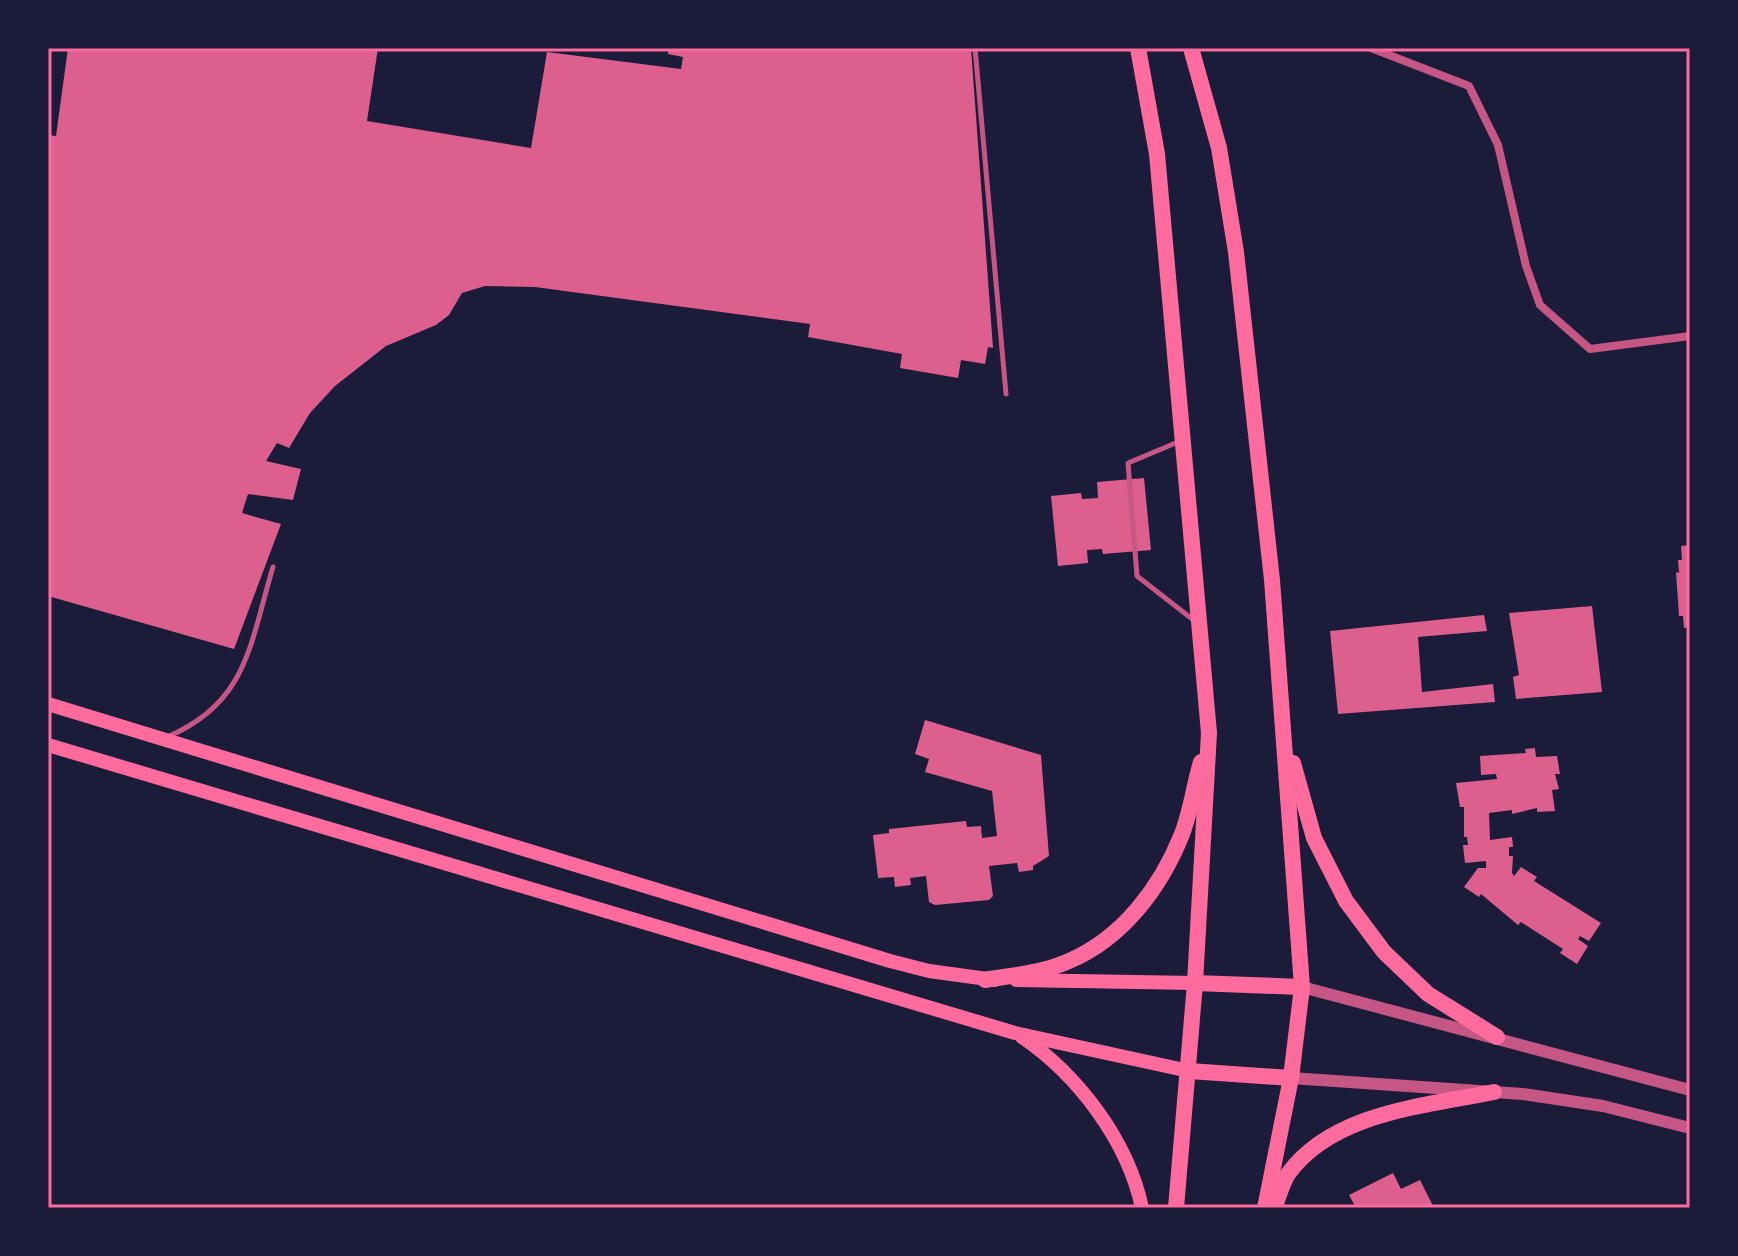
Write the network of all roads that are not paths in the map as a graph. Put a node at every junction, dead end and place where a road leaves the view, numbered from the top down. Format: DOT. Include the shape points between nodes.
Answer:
graph roads {
  1 [pos="975,48"];
  2 [pos="1138,48"];
  3 [pos="1191,48"];
  4 [pos="1371,48"];
  5 [pos="1690,336"];
  6 [pos="1006,394"];
  7 [pos="1183,440"];
  8 [pos="273,567"];
  9 [pos="1199,625"];
  10 [pos="48,704"];
  11 [pos="1283,731"];
  12 [pos="1209,733"];
  13 [pos="162,739"];
  14 [pos="48,745"];
  15 [pos="985,980"];
  16 [pos="1195,983"];
  17 [pos="1302,987"];
  18 [pos="1015,1033"];
  19 [pos="1497,1037"];
  20 [pos="1189,1071"];
  21 [pos="1291,1078"];
  22 [pos="1690,1090"];
  23 [pos="1494,1092"];
  24 [pos="1690,1128"];
  25 [pos="1142,1208"];
  26 [pos="1176,1208"];
  27 [pos="1265,1208"];
  28 [pos="1274,1208"];
  1 -- 6 [label="lane"];
  2 -- 7 [label="main road" via="1157,154"];
  3 -- 11 [label="main road" via="1219,148 1236,252"];
  4 -- 5 [label="street" via="1469,86 1498,145 1540,305 1590,349"];
  7 -- 9 [label="main road"];
  7 -- 9 [label="lane" via="1128,463 1137,576"];
  8 -- 13 [label="lane" via="234,687 210,714"];
  9 -- 12 [label="main road"];
  10 -- 13 [label="main road"];
  11 -- 17 [label="main road"];
  11 -- 19 [label="main road" via="1314,838 1346,901 1384,952 1428,994"];
  12 -- 15 [label="main road" via="1182,833 1150,894 1131,917 1102,943 1069,962"];
  12 -- 16 [label="main road"];
  13 -- 15 [label="main road" via="890,961"];
  14 -- 18 [label="main road"];
  15 -- 16 [label="main road"];
  16 -- 17 [label="main road"];
  16 -- 20 [label="main road"];
  17 -- 19 [label="street"];
  17 -- 21 [label="main road"];
  18 -- 20 [label="main road"];
  18 -- 25 [label="main road" via="1055,1063 1107,1126 1138,1187"];
  19 -- 22 [label="street"];
  20 -- 21 [label="main road"];
  20 -- 26 [label="main road"];
  21 -- 23 [label="street"];
  21 -- 27 [label="main road"];
  23 -- 24 [label="street" via="1603,1106"];
  23 -- 28 [label="main road" via="1359,1123 1317,1145 1287,1175"];
}
